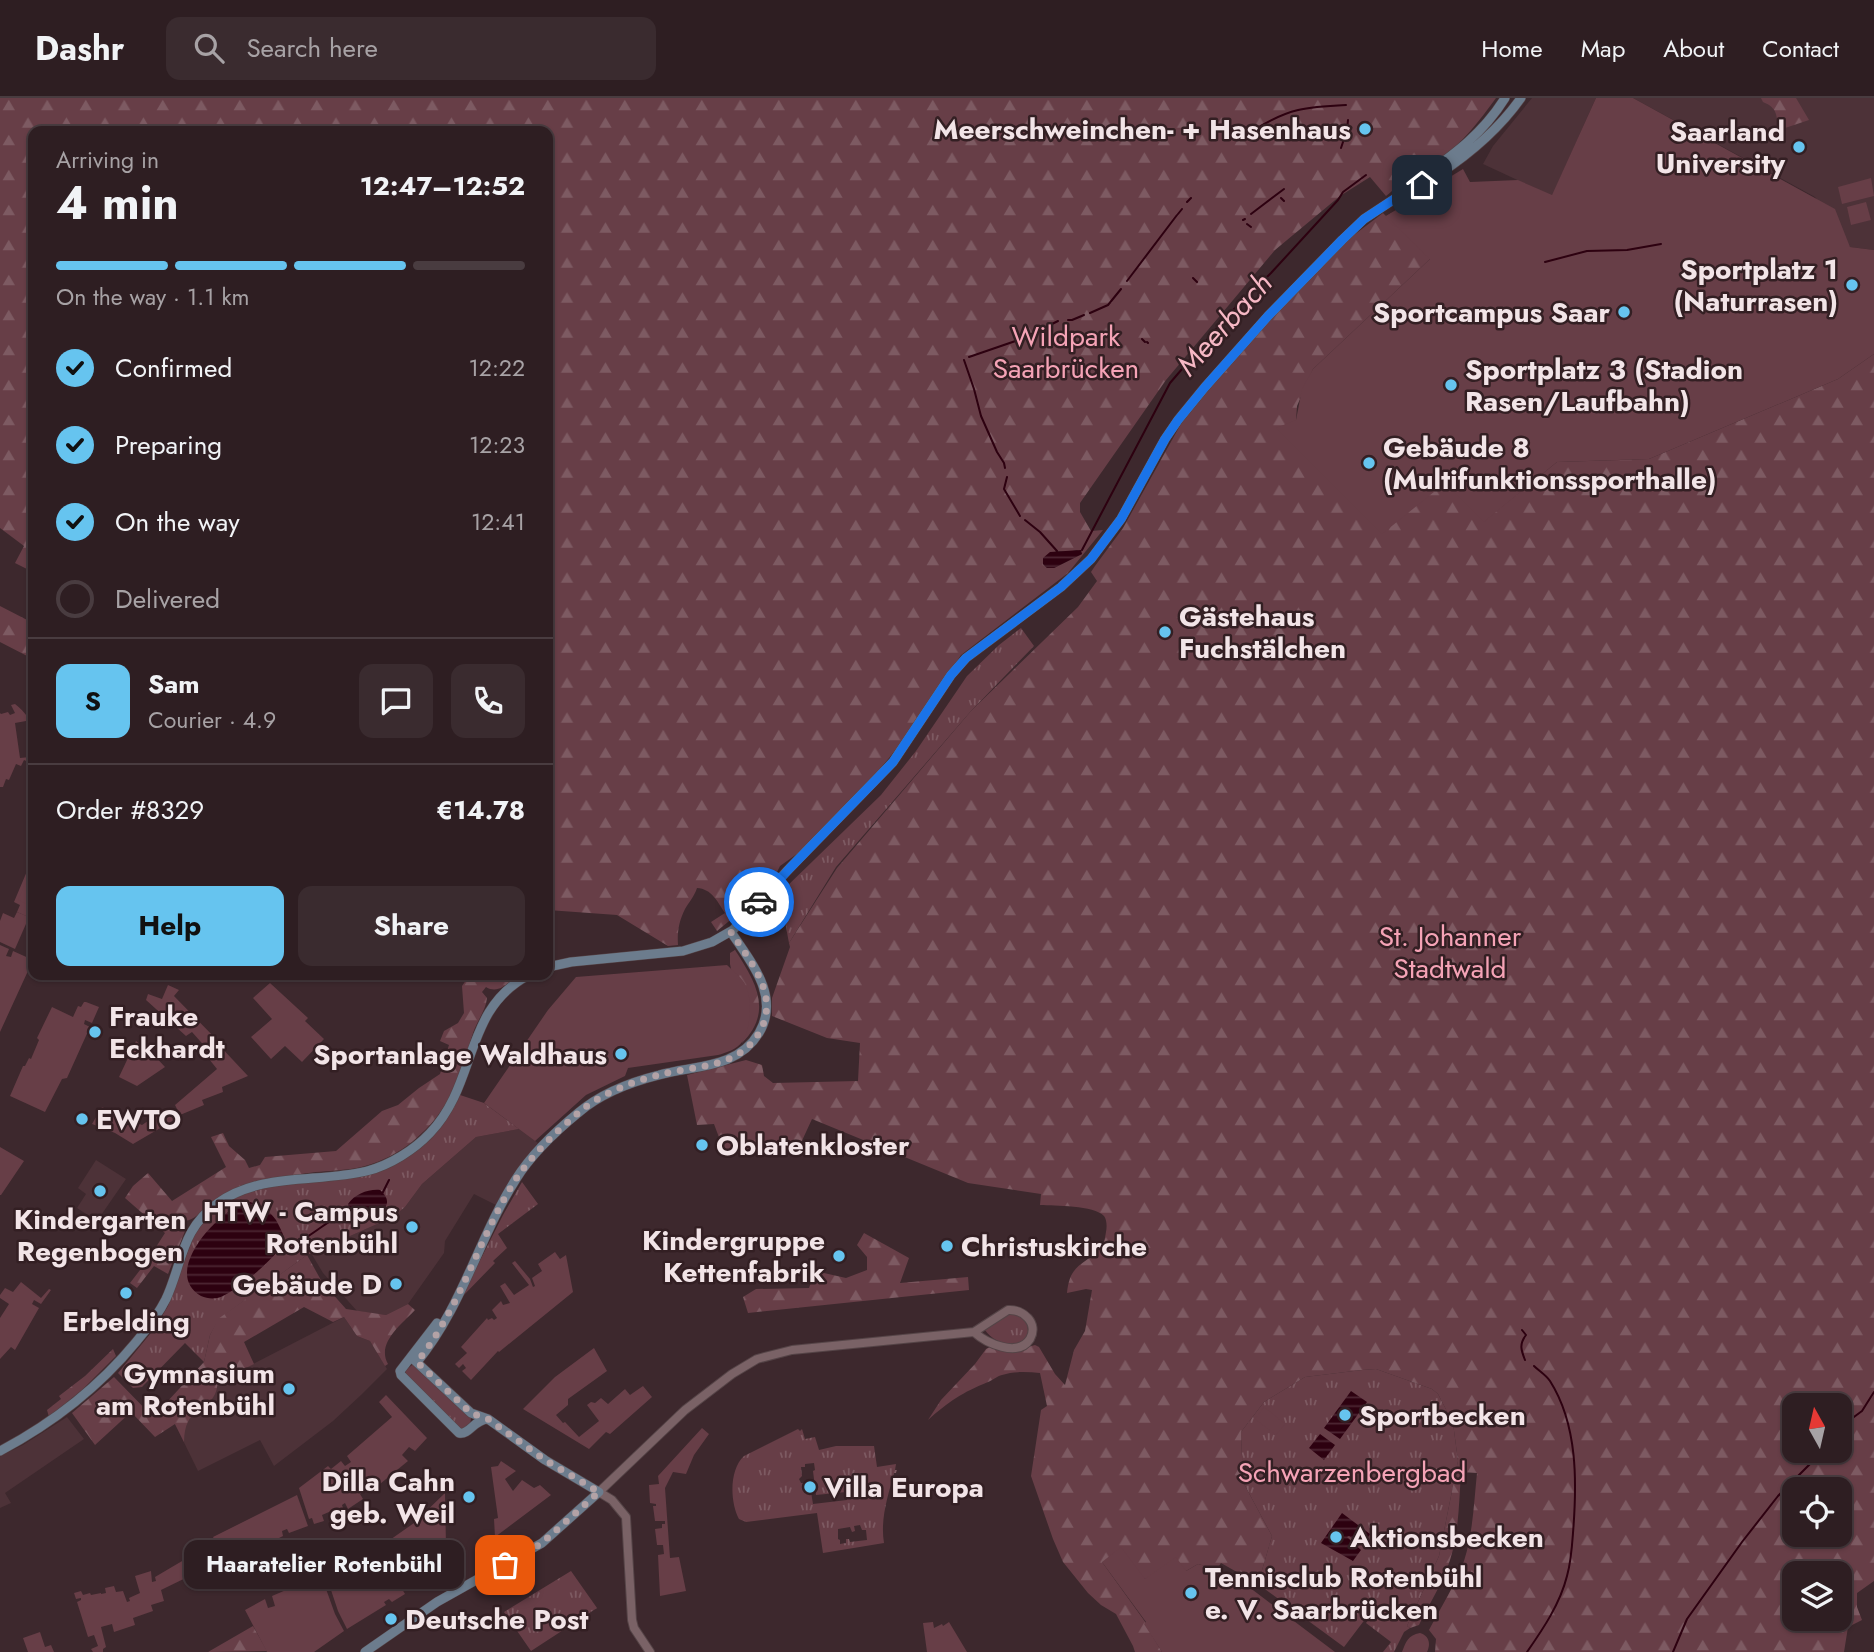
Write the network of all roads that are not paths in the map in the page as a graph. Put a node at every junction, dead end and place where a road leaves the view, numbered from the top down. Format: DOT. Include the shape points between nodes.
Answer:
graph roads {
  1 [pos="1505,98"];
  2 [pos="1521,98"];
  3 [pos="1408,190"];
  4 [pos="731,932"];
  5 [pos="553,966"];
  6 [pos="521,980"];
  7 [pos="974,1332"];
  8 [pos="414,1359"];
  9 [pos="477,1418"];
  10 [pos="0,1451"];
  11 [pos="599,1492"];
  12 [pos="365,1652"];
  13 [pos="650,1652"];
  1 -- 3 [label="main road" via="1466,145"];
  2 -- 3 [label="main road" via="1461,159"];
  3 -- 4 [label="main road" via="1364,219 1268,316 1178,420 1121,519 1091,559 966,658 893,762"];
  4 -- 5 [label="main road" via="683,951"];
  4 -- 8 [label="main road" via="758,972 765,994 762,1026 751,1044 732,1059 638,1082 579,1112 517,1177 464,1284"];
  6 -- 10 [label="main road" via="492,1005 457,1094 429,1134 393,1161 374,1168 258,1185 217,1203 194,1228 165,1299 122,1359 66,1410"];
  7 -- 7 [label="street" via="997,1346 1014,1348 1027,1343 1032,1329 1028,1318 1013,1309"];
  7 -- 11 [label="street" via="792,1350 757,1359 685,1410"];
  8 -- 9 [label="main road"];
  8 -- 9 [label="main road" via="400,1371 401,1376 454,1430 463,1434"];
  9 -- 11 [label="main road" via="488,1419"];
  11 -- 12 [label="main road" via="542,1543 437,1602"];
  11 -- 13 [label="street" via="626,1517 632,1620"];
}
